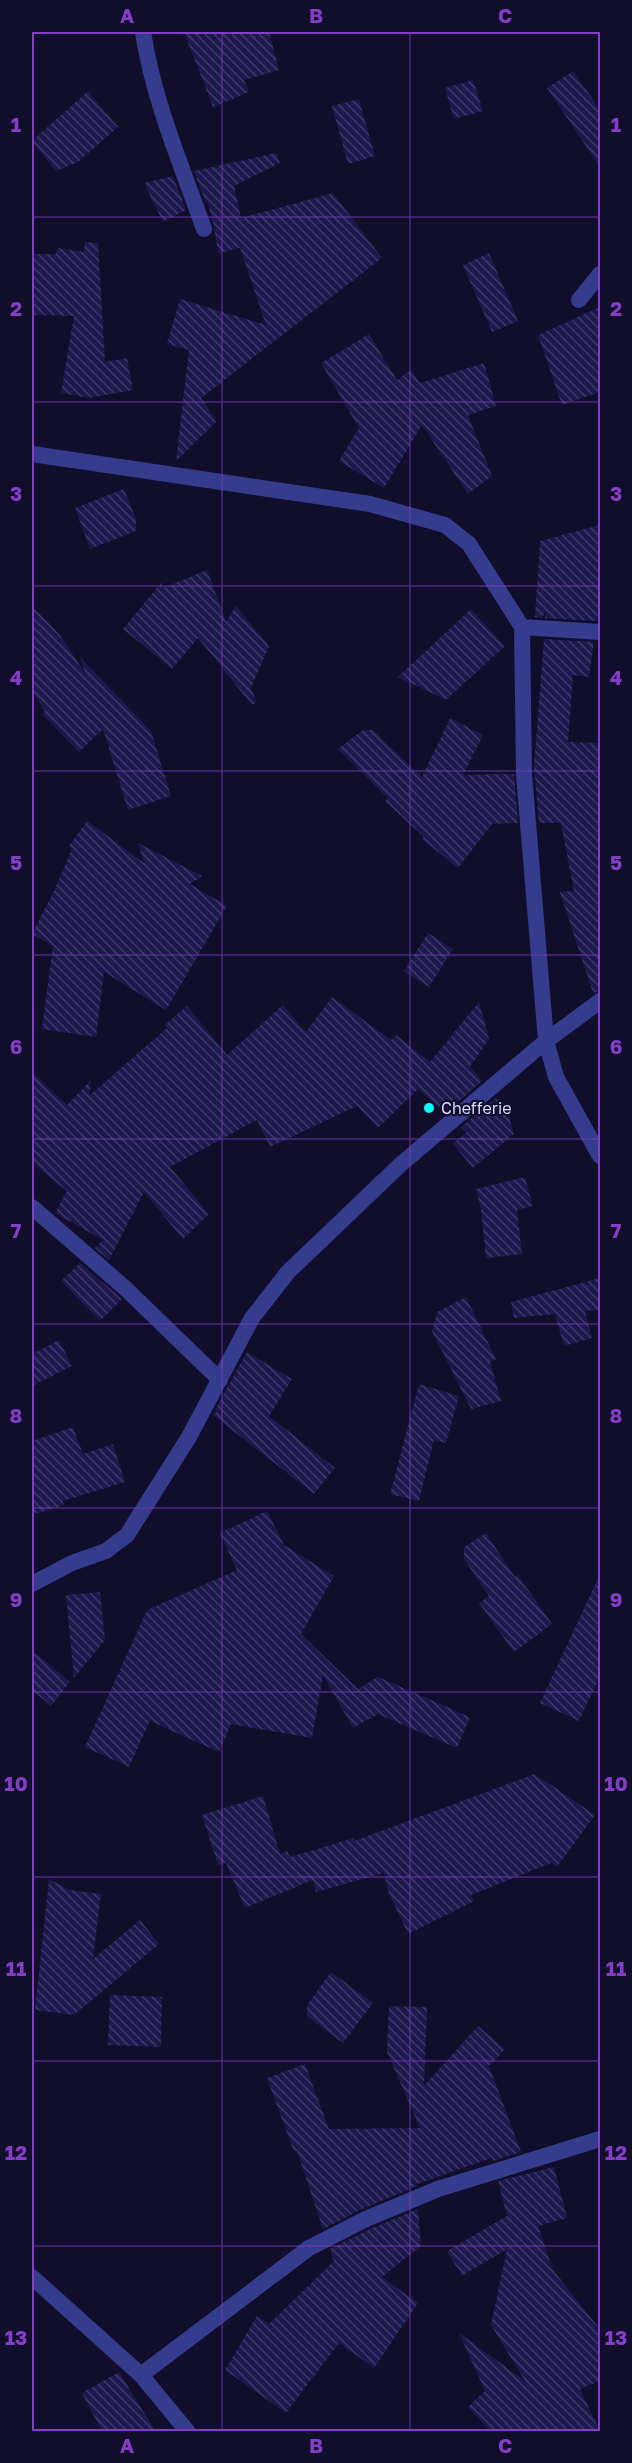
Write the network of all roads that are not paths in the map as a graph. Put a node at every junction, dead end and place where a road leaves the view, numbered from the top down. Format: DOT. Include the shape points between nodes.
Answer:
graph roads {
  1 [pos="143,32"];
  2 [pos="204,229"];
  3 [pos="600,274"];
  4 [pos="579,300"];
  5 [pos="32,453"];
  6 [pos="522,627"];
  7 [pos="600,632"];
  8 [pos="600,1001"];
  9 [pos="546,1041"];
  10 [pos="600,1156"];
  11 [pos="32,1207"];
  12 [pos="220,1380"];
  13 [pos="32,1584"];
  14 [pos="600,2139"];
  15 [pos="32,2277"];
  16 [pos="141,2375"];
  17 [pos="188,2432"];
  1 -- 2 [label="street" via="160,103"];
  3 -- 4 [label="street"];
  5 -- 6 [label="street" via="370,504 445,525 469,544"];
  6 -- 7 [label="street"];
  6 -- 9 [label="street" via="524,774"];
  8 -- 9 [label="street"];
  9 -- 10 [label="street" via="556,1077"];
  9 -- 12 [label="street" via="400,1165 288,1272 252,1318"];
  11 -- 12 [label="street" via="125,1288"];
  12 -- 13 [label="street" via="127,1534 106,1551"];
  14 -- 16 [label="street" via="438,2189 309,2248"];
  15 -- 16 [label="street"];
  16 -- 17 [label="street"];
}
